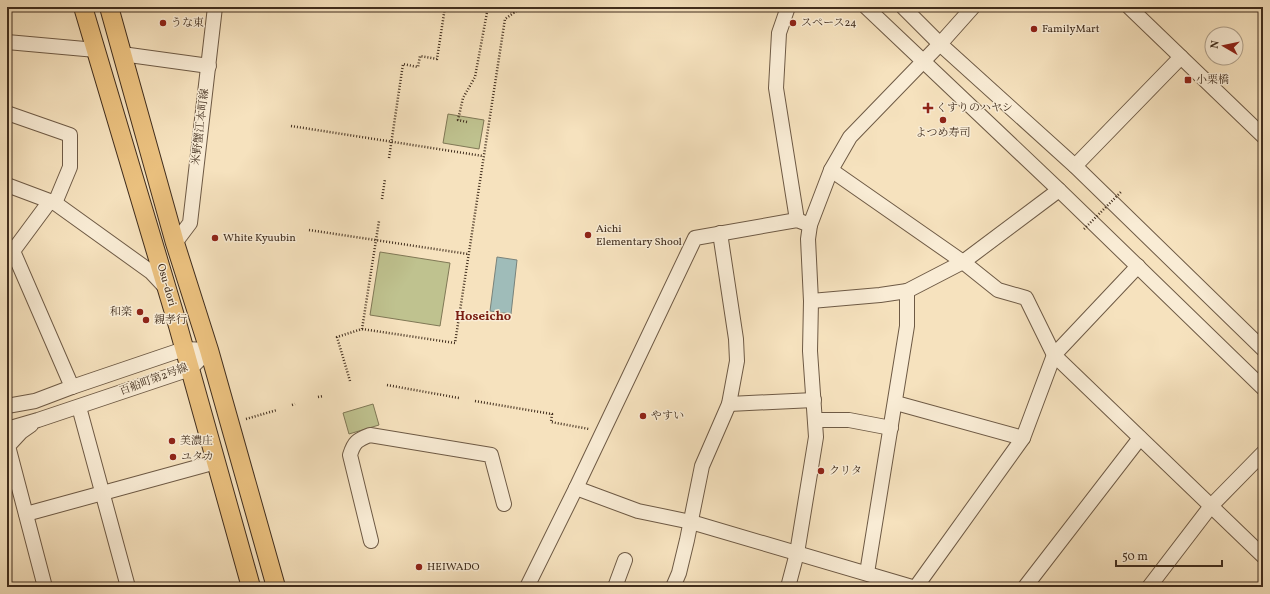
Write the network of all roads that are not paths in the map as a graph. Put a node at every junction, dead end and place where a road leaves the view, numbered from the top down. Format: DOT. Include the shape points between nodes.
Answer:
graph roads {
  1 [pos="83,7"];
  2 [pos="109,7"];
  3 [pos="215,7"];
  4 [pos="788,7"];
  5 [pos="866,7"];
  6 [pos="904,7"];
  7 [pos="973,7"];
  8 [pos="1129,7"];
  9 [pos="7,42"];
  10 [pos="940,44"];
  11 [pos="96,50"];
  12 [pos="122,54"];
  13 [pos="1181,58"];
  14 [pos="923,61"];
  15 [pos="209,66"];
  16 [pos="7,113"];
  17 [pos="1263,136"];
  18 [pos="1075,166"];
  19 [pos="831,170"];
  20 [pos="7,185"];
  21 [pos="1060,190"];
  22 [pos="52,202"];
  23 [pos="796,220"];
  24 [pos="810,225"];
  25 [pos="720,233"];
  26 [pos="176,243"];
  27 [pos="963,262"];
  28 [pos="1138,266"];
  29 [pos="166,288"];
  30 [pos="907,292"];
  31 [pos="811,301"];
  32 [pos="1263,348"];
  33 [pos="184,349"];
  34 [pos="209,350"];
  35 [pos="1054,355"];
  36 [pos="190,369"];
  37 [pos="72,387"];
  38 [pos="1263,388"];
  39 [pos="7,397"];
  40 [pos="814,400"];
  41 [pos="34,401"];
  42 [pos="896,403"];
  43 [pos="729,404"];
  44 [pos="7,406"];
  45 [pos="79,406"];
  46 [pos="38,420"];
  47 [pos="815,420"];
  48 [pos="891,428"];
  49 [pos="7,429"];
  50 [pos="1023,438"];
  51 [pos="1140,438"];
  52 [pos="1263,452"];
  53 [pos="216,462"];
  54 [pos="576,488"];
  55 [pos="103,493"];
  56 [pos="504,504"];
  57 [pos="1211,506"];
  58 [pos="26,514"];
  59 [pos="691,522"];
  60 [pos="371,541"];
  61 [pos="797,553"];
  62 [pos="1263,556"];
  63 [pos="625,560"];
  64 [pos="867,574"];
  65 [pos="45,587"];
  66 [pos="128,587"];
  67 [pos="251,587"];
  68 [pos="276,587"];
  69 [pos="527,587"];
  70 [pos="615,587"];
  71 [pos="673,587"];
  72 [pos="788,587"];
  73 [pos="912,587"];
  74 [pos="916,587"];
  75 [pos="1025,587"];
  76 [pos="1149,587"];
  1 -- 11 [label="main road, Osu-dori"];
  2 -- 12 [label="main road, Osu-dori"];
  3 -- 15 [label="street, 米野蟹江本町線"];
  4 -- 23 [label="street" via="779,33 776,88"];
  5 -- 14 [label="street"];
  6 -- 10 [label="street"];
  7 -- 10 [label="street"];
  8 -- 13 [label="street"];
  9 -- 11 [label="street"];
  10 -- 14 [label="street"];
  10 -- 18 [label="street"];
  11 -- 29 [label="main road, Osu-dori"];
  12 -- 15 [label="street"];
  12 -- 26 [label="main road, Osu-dori"];
  13 -- 17 [label="street"];
  13 -- 18 [label="street"];
  14 -- 19 [label="street" via="850,137"];
  14 -- 21 [label="street"];
  15 -- 26 [label="street, 米野蟹江本町線" via="190,223"];
  16 -- 22 [label="street" via="70,134 70,167"];
  18 -- 32 [label="street"];
  19 -- 24 [label="street"];
  19 -- 27 [label="street"];
  20 -- 22 [label="street"];
  21 -- 27 [label="street"];
  21 -- 28 [label="street"];
  22 -- 29 [label="street" via="151,272"];
  22 -- 37 [label="street" via="13,251"];
  23 -- 24 [label="street"];
  23 -- 25 [label="street"];
  24 -- 31 [label="street" via="808,238"];
  25 -- 43 [label="street" via="736,339 737,361"];
  25 -- 54 [label="street" via="695,238"];
  26 -- 34 [label="main road, Osu-dori"];
  27 -- 30 [label="street"];
  27 -- 35 [label="street" via="998,290 1026,298"];
  28 -- 35 [label="street"];
  28 -- 38 [label="street"];
  29 -- 33 [label="main road, Osu-dori"];
  30 -- 31 [label="street"];
  30 -- 42 [label="street" via="907,326"];
  31 -- 40 [label="street" via="810,351"];
  33 -- 34 [label="street, 百船町第2号線"];
  33 -- 36 [label="main road, Osu-dori"];
  33 -- 37 [label="street, 百船町第2号線"];
  34 -- 36 [label="street, 百船町第2号線"];
  34 -- 68 [label="main road, Osu-dori"];
  35 -- 50 [label="street"];
  35 -- 51 [label="street"];
  36 -- 45 [label="street, 百船町第2号線"];
  36 -- 53 [label="main road, Osu-dori"];
  37 -- 41 [label="street, 百船町第2号線"];
  39 -- 41 [label="street" via="16,395"];
  40 -- 43 [label="street"];
  40 -- 47 [label="street"];
  41 -- 44 [label="street, 百船町第2号線"];
  42 -- 48 [label="street"];
  42 -- 50 [label="street"];
  43 -- 59 [label="street" via="702,466"];
  45 -- 46 [label="street, 百船町第2号線"];
  45 -- 55 [label="street"];
  46 -- 49 [label="street, 百船町第2号線"];
  46 -- 58 [label="street" via="21,432 8,446"];
  47 -- 48 [label="street" via="849,420"];
  47 -- 61 [label="street" via="816,437"];
  48 -- 64 [label="street"];
  50 -- 74 [label="street"];
  51 -- 57 [label="street"];
  51 -- 75 [label="street"];
  52 -- 57 [label="street"];
  53 -- 55 [label="street"];
  53 -- 67 [label="main road, Osu-dori"];
  54 -- 59 [label="street" via="638,511"];
  54 -- 69 [label="street"];
  55 -- 58 [label="street"];
  55 -- 66 [label="street"];
  56 -- 60 [label="street" via="491,455 370,435 353,444 350,455"];
  57 -- 62 [label="street"];
  57 -- 76 [label="street"];
  58 -- 65 [label="street"];
  59 -- 61 [label="street"];
  59 -- 71 [label="street" via="679,573"];
  61 -- 64 [label="street"];
  61 -- 72 [label="street"];
  63 -- 70 [label="street"];
  64 -- 73 [label="street"];
}
